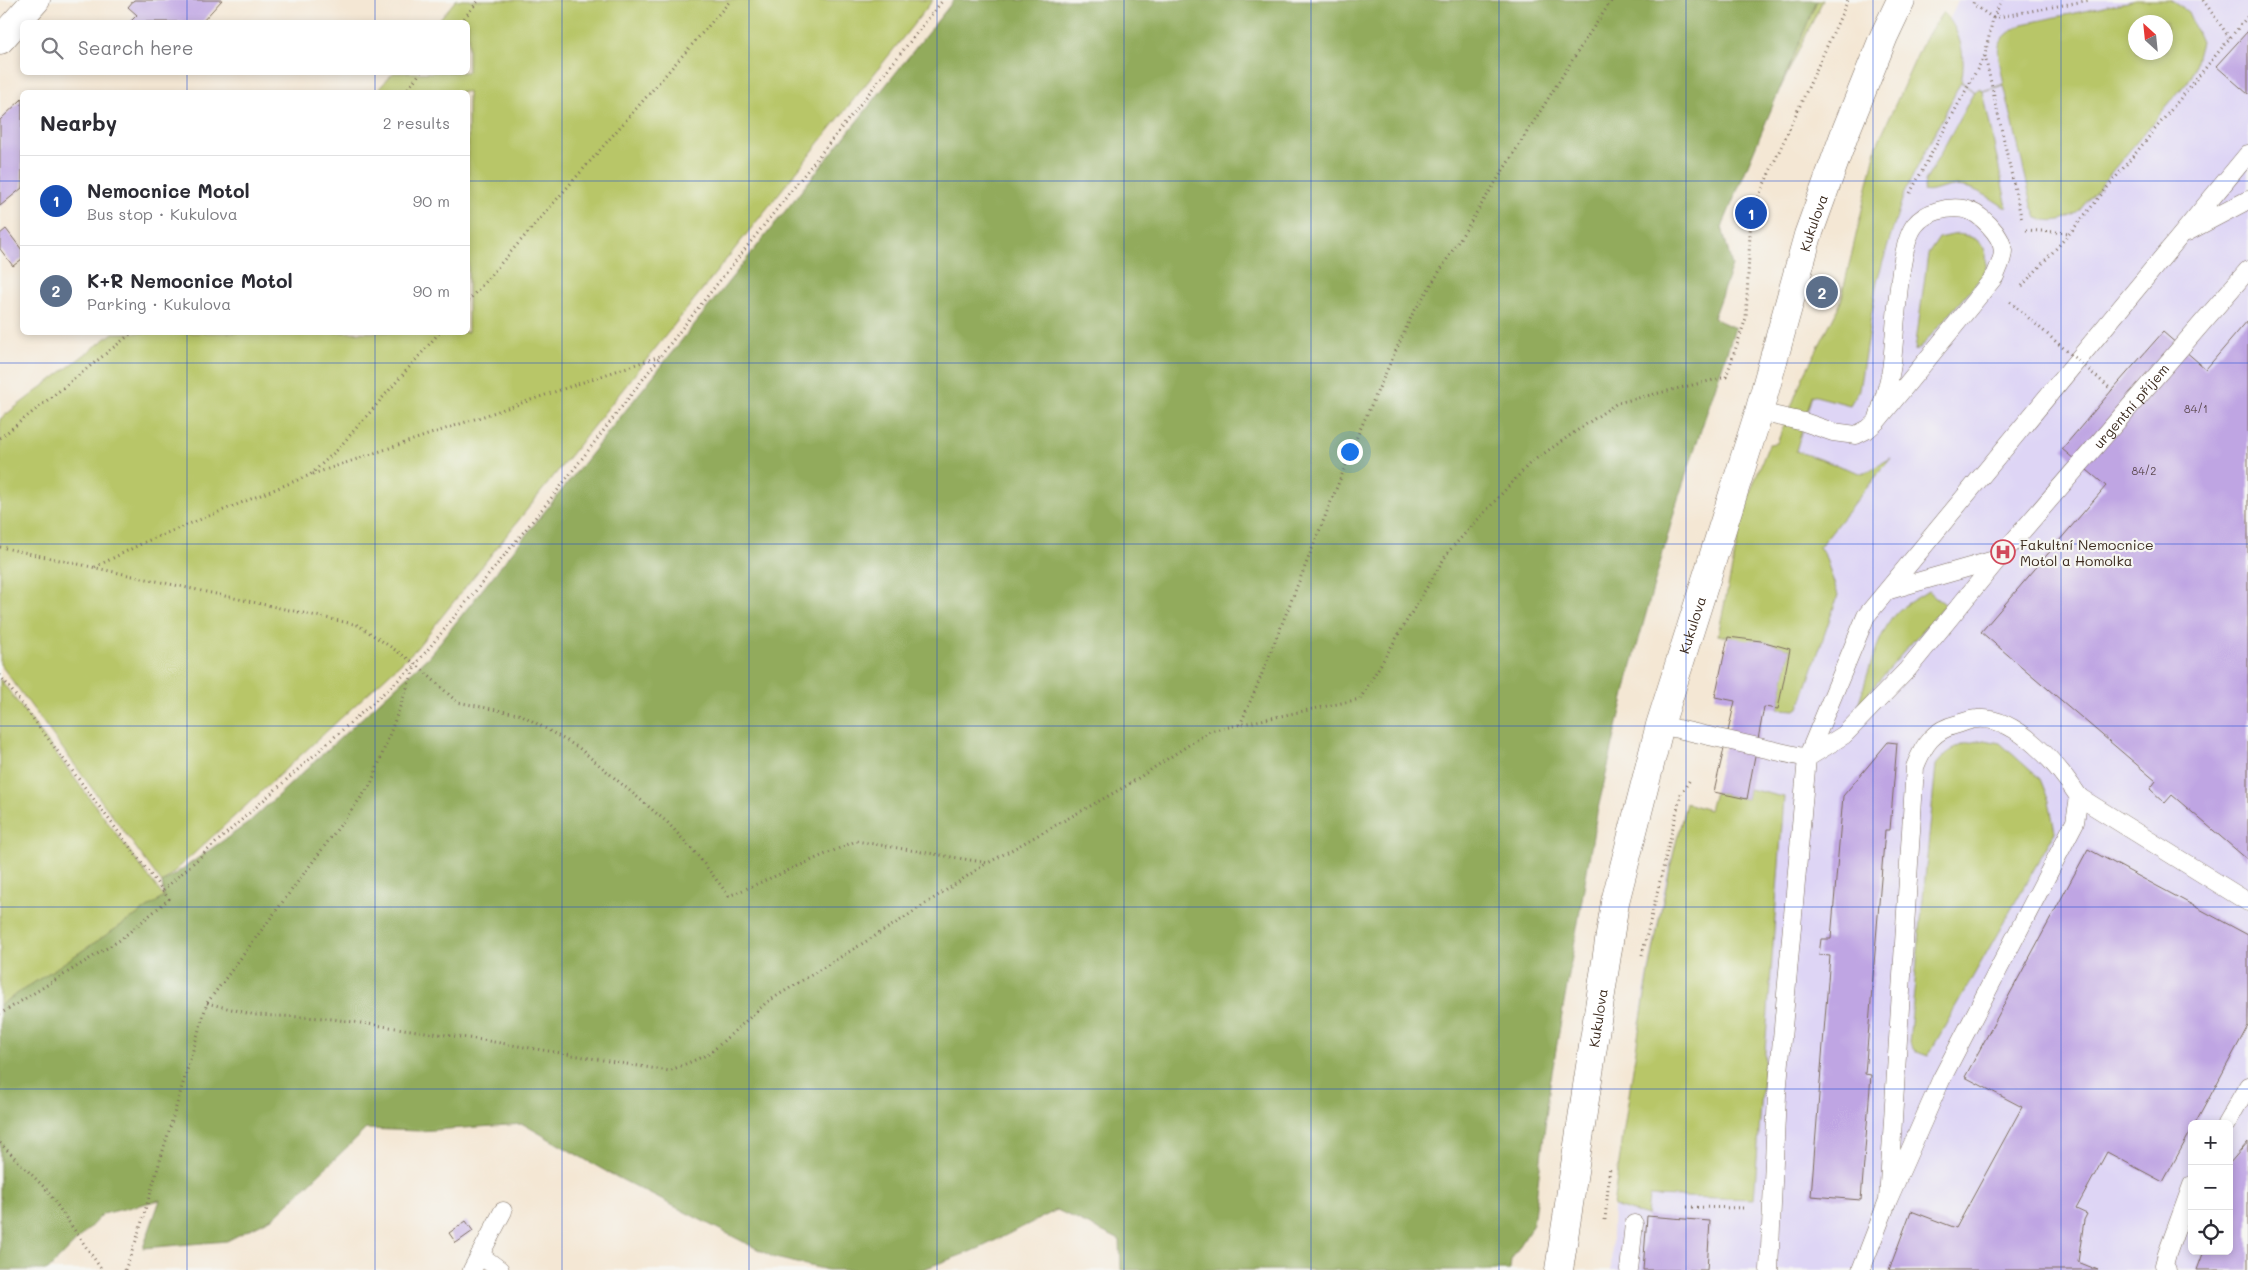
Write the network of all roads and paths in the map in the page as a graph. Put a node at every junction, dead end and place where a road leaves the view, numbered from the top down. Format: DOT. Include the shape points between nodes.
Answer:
graph roads {
  1 [pos="36,0"];
  2 [pos="479,0"];
  3 [pos="731,0"];
  4 [pos="943,0"];
  5 [pos="1612,0"];
  6 [pos="1848,0"];
  7 [pos="1901,0"];
  8 [pos="2002,0"];
  9 [pos="2090,0"];
  10 [pos="2203,0"];
  11 [pos="463,20"];
  12 [pos="0,40"];
  13 [pos="2231,40"];
  14 [pos="1985,55"];
  15 [pos="419,75"];
  16 [pos="407,90"];
  17 [pos="2248,154"];
  18 [pos="2241,170"];
  19 [pos="2248,200"];
  20 [pos="2070,233"];
  21 [pos="2180,235"];
  22 [pos="2248,270"];
  23 [pos="470,299"];
  24 [pos="2010,302"];
  25 [pos="129,335"];
  26 [pos="437,335"];
  27 [pos="661,356"];
  28 [pos="2112,390"];
  29 [pos="1758,412"];
  30 [pos="1877,421"];
  31 [pos="0,438"];
  32 [pos="310,475"];
  33 [pos="0,547"];
  34 [pos="1998,559"];
  35 [pos="94,568"];
  36 [pos="1889,590"];
  37 [pos="416,664"];
  38 [pos="0,675"];
  39 [pos="1240,725"];
  40 [pos="1660,725"];
  41 [pos="1807,758"];
  42 [pos="1691,778"];
  43 [pos="2079,797"];
  44 [pos="988,863"];
  45 [pos="162,890"];
  46 [pos="2248,902"];
  47 [pos="1642,956"];
  48 [pos="207,1003"];
  49 [pos="0,1014"];
  50 [pos="2248,1086"];
  51 [pos="2228,1120"];
  52 [pos="0,1143"];
  53 [pos="1611,1157"];
  54 [pos="2188,1196"];
  55 [pos="1888,1200"];
  56 [pos="1687,1207"];
  57 [pos="1772,1208"];
  58 [pos="503,1211"];
  59 [pos="1605,1223"];
  60 [pos="1634,1224"];
  61 [pos="476,1262"];
  62 [pos="102,1270"];
  63 [pos="125,1270"];
  64 [pos="500,1270"];
  65 [pos="1559,1270"];
  66 [pos="1629,1270"];
  67 [pos="1769,1270"];
  68 [pos="1861,1270"];
  69 [pos="2167,1270"];
  1 -- 12 [label="main road"];
  2 -- 11 [label="path"];
  3 -- 23 [label="path"];
  4 -- 27 [label="path"];
  5 -- 39 [label="path" via="1412,315 1359,432"];
  6 -- 39 [label="path" via="1751,213 1746,318 1726,377 1617,403 1530,463 1448,552 1360,699"];
  7 -- 29 [label="main road, Kukulova" via="1845,133 1808,236"];
  8 -- 9 [label="path" via="1993,18"];
  10 -- 13 [label="path"];
  14 -- 20 [label="path" via="2024,230"];
  15 -- 16 [label="path"];
  17 -- 18 [label="lane"];
  18 -- 21 [label="lane"];
  19 -- 21 [label="lane"];
  21 -- 36 [label="lane"];
  22 -- 34 [label="lane, urgentní příjem"];
  24 -- 28 [label="path, bridge"];
  25 -- 31 [label="path"];
  26 -- 32 [label="path" via="337,450"];
  27 -- 32 [label="path"];
  27 -- 37 [label="path" via="561,486"];
  29 -- 30 [label="lane" via="1856,435"];
  29 -- 40 [label="main road, Kukulova"];
  30 -- 30 [label="lane" via="1995,276 2003,253 2000,237 1987,223 1965,209 1927,215 1914,226 1906,245 1891,372"];
  32 -- 35 [label="path" via="147,541"];
  33 -- 35 [label="path"];
  34 -- 36 [label="lane"];
  34 -- 41 [label="lane, urgentní příjem" via="1906,670 1844,735"];
  35 -- 37 [label="path" via="358,625"];
  36 -- 41 [label="lane" via="1866,616"];
  37 -- 44 [label="path" via="457,702 522,715 579,748 668,823 729,896 856,841"];
  37 -- 45 [label="path"];
  37 -- 48 [label="path" via="371,784"];
  38 -- 45 [label="path"];
  39 -- 44 [label="path" via="1210,731 1126,786"];
  40 -- 41 [label="lane"];
  40 -- 65 [label="main road, Kukulova" via="1615,902"];
  41 -- 57 [label="lane" via="1777,1095"];
  42 -- 47 [label="path" via="1681,794"];
  43 -- 46 [label="lane"];
  43 -- 55 [label="lane" via="2075,822 1941,1080"];
  43 -- 55 [label="lane" via="2066,777 2038,747 2004,724 1977,718 1947,726 1924,744 1915,767"];
  44 -- 48 [label="path" via="767,1002 709,1054 669,1071 325,1018 255,1015"];
  45 -- 49 [label="path" via="169,899 120,940"];
  48 -- 63 [label="path"];
  50 -- 51 [label="lane"];
  52 -- 62 [label="path" via="46,1189"];
  53 -- 59 [label="path"];
  54 -- 69 [label="lane" via="2167,1254 2164,1265"];
  55 -- 68 [label="lane"];
  56 -- 57 [label="path"];
  57 -- 67 [label="lane"];
  58 -- 61 [label="lane"];
  60 -- 66 [label="lane"];
  61 -- 64 [label="lane"];
}
